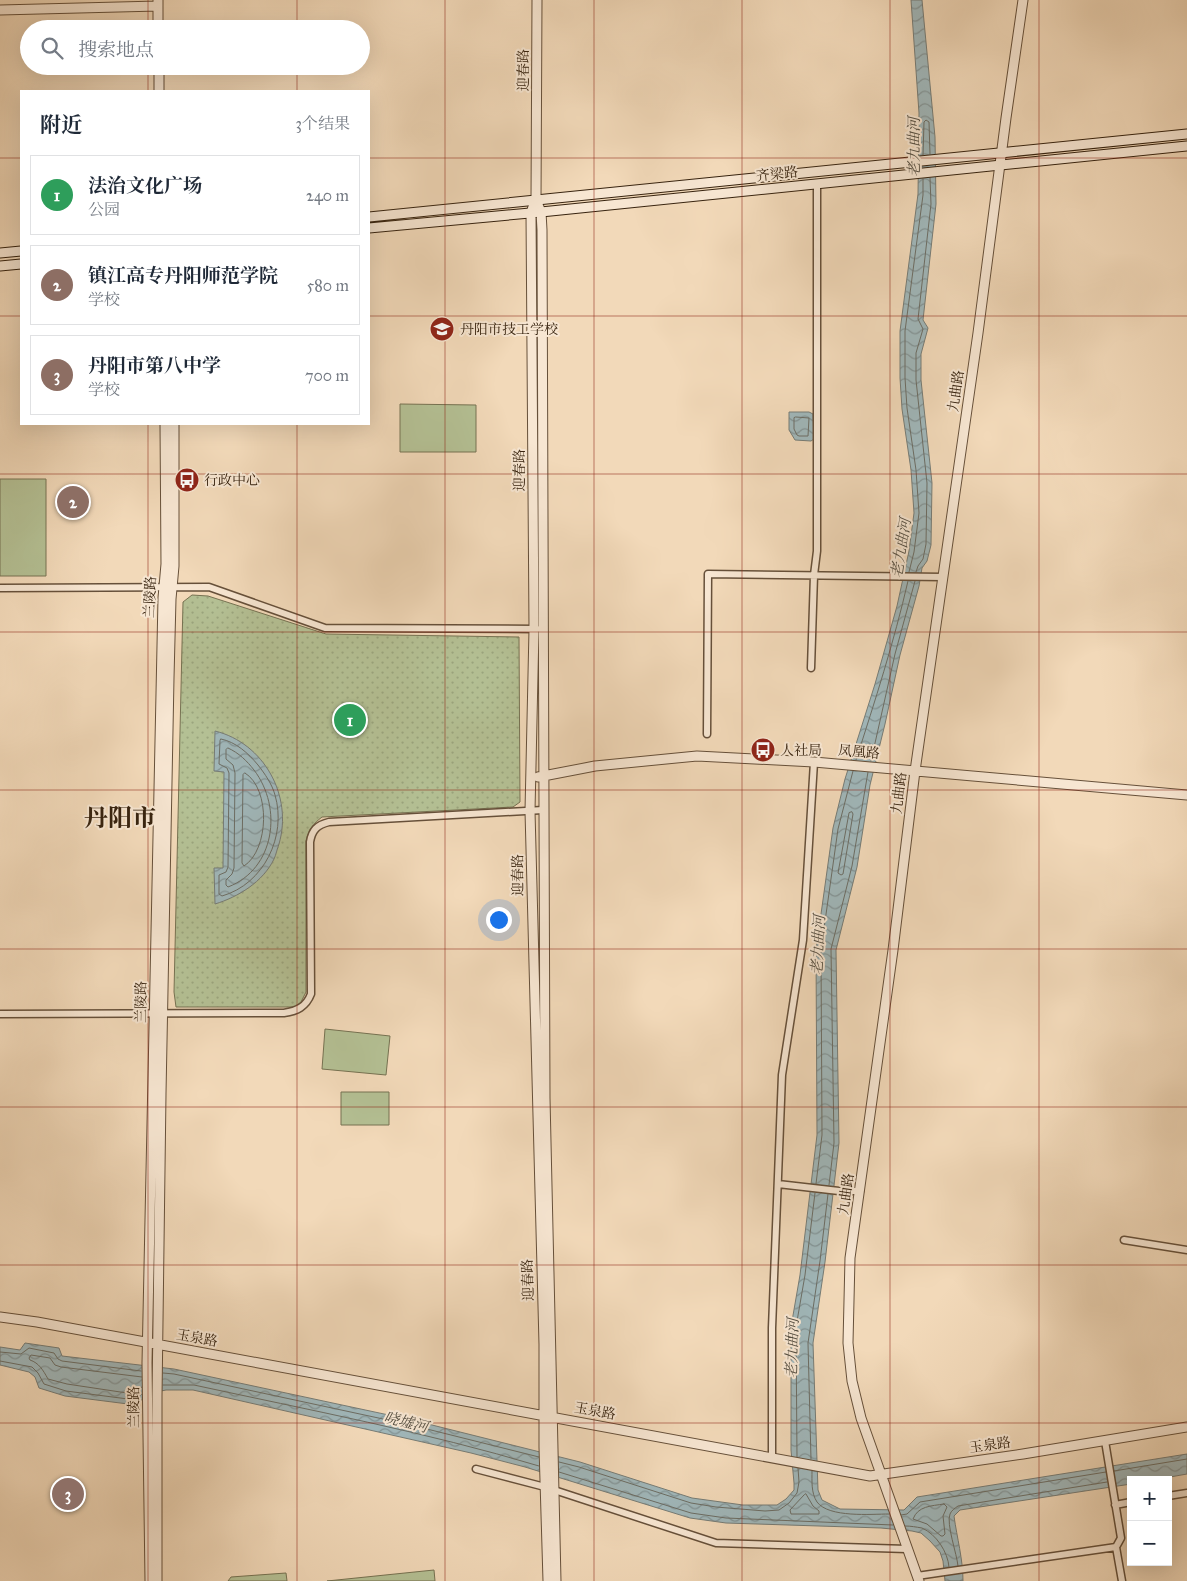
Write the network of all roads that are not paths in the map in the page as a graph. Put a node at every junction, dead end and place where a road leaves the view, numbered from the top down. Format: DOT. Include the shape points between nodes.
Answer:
graph roads {
  1 [pos="537,0"];
  2 [pos="1023,0"];
  3 [pos="158,3"];
  4 [pos="0,10"];
  5 [pos="158,20"];
  6 [pos="159,75"];
  7 [pos="159,90"];
  8 [pos="1187,134"];
  9 [pos="1187,146"];
  10 [pos="1001,153"];
  11 [pos="1000,165"];
  12 [pos="744,179"];
  13 [pos="817,184"];
  14 [pos="745,191"];
  15 [pos="536,200"];
  16 [pos="541,212"];
  17 [pos="531,213"];
  18 [pos="370,217"];
  19 [pos="370,228"];
  20 [pos="20,251"];
  21 [pos="0,253"];
  22 [pos="20,264"];
  23 [pos="0,266"];
  24 [pos="166,425"];
  25 [pos="174,425"];
  26 [pos="814,576"];
  27 [pos="943,577"];
  28 [pos="168,587"];
  29 [pos="0,588"];
  30 [pos="534,629"];
  31 [pos="544,629"];
  32 [pos="811,668"];
  33 [pos="706,734"];
  34 [pos="814,762"];
  35 [pos="915,771"];
  36 [pos="543,776"];
  37 [pos="530,778"];
  38 [pos="1187,794"];
  39 [pos="543,810"];
  40 [pos="530,811"];
  41 [pos="0,1014"];
  42 [pos="159,1014"];
  43 [pos="778,1184"];
  44 [pos="860,1191"];
  45 [pos="1124,1240"];
  46 [pos="1187,1250"];
  47 [pos="0,1317"];
  48 [pos="148,1343"];
  49 [pos="158,1345"];
  50 [pos="153,1398"];
  51 [pos="548,1416"];
  52 [pos="1187,1427"];
  53 [pos="1105,1441"];
  54 [pos="772,1458"];
  55 [pos="476,1469"];
  56 [pos="881,1475"];
  57 [pos="549,1484"];
  58 [pos="1187,1492"];
  59 [pos="1172,1495"];
  60 [pos="1127,1503"];
  61 [pos="1116,1505"];
  62 [pos="1116,1547"];
  63 [pos="907,1549"];
  64 [pos="918,1579"];
  65 [pos="150,1581"];
  66 [pos="158,1581"];
  67 [pos="548,1581"];
  68 [pos="556,1581"];
  69 [pos="1122,1581"];
  1 -- 15 [label="street, 迎春路"];
  2 -- 10 [label="street, 九曲路"];
  3 -- 4 [label="street"];
  3 -- 5 [label="street"];
  6 -- 7 [label="street"];
  8 -- 10 [label="street, 齐梁路"];
  9 -- 11 [label="street, 齐梁路"];
  10 -- 11 [label="street, 九曲路"];
  10 -- 12 [label="street, 齐梁路"];
  11 -- 13 [label="street, 齐梁路"];
  11 -- 27 [label="street, 九曲路"];
  12 -- 14 [label="street"];
  12 -- 15 [label="street, 齐梁路"];
  13 -- 14 [label="street, 齐梁路"];
  13 -- 26 [label="street" via="817,551"];
  14 -- 16 [label="street, 齐梁路"];
  15 -- 16 [label="street, 迎春路"];
  15 -- 17 [label="street, 迎春路"];
  15 -- 18 [label="street, 齐梁路"];
  16 -- 17 [label="street, 齐梁路"];
  16 -- 31 [label="street, 迎春路"];
  17 -- 19 [label="street, 齐梁路"];
  17 -- 30 [label="street, 迎春路"];
  20 -- 21 [label="street"];
  22 -- 23 [label="street"];
  24 -- 28 [label="street, 兰陵路"];
  25 -- 28 [label="street, 兰陵路" via="174,538"];
  26 -- 27 [label="street"];
  26 -- 32 [label="street"];
  26 -- 33 [label="street" via="708,574"];
  27 -- 35 [label="street, 九曲路"];
  28 -- 29 [label="street"];
  28 -- 30 [label="street" via="209,587 326,628"];
  28 -- 42 [label="street, 兰陵路" via="169,678"];
  30 -- 31 [label="street"];
  30 -- 37 [label="street, 迎春路"];
  31 -- 36 [label="street, 迎春路"];
  34 -- 35 [label="street, 凤凰路"];
  34 -- 36 [label="street, 凤凰路" via="697,756 595,766"];
  34 -- 43 [label="street" via="803,940 782,1075"];
  35 -- 38 [label="street, 凤凰路"];
  35 -- 44 [label="street, 九曲路"];
  36 -- 37 [label="street, 凤凰路"];
  36 -- 39 [label="street, 迎春路"];
  37 -- 40 [label="street, 迎春路"];
  39 -- 40 [label="street"];
  39 -- 51 [label="street, 迎春路"];
  40 -- 42 [label="street" via="322,823 312,833 310,842 311,994 303,1007 284,1013"];
  40 -- 51 [label="street, 迎春路"];
  41 -- 42 [label="street"];
  42 -- 48 [label="street, 兰陵路"];
  42 -- 49 [label="street, 兰陵路"];
  43 -- 44 [label="street"];
  43 -- 54 [label="street" via="772,1328"];
  44 -- 56 [label="street, 九曲路" via="850,1258 848,1343 852,1381 861,1418"];
  45 -- 46 [label="street"];
  47 -- 48 [label="street, 玉泉路"];
  48 -- 49 [label="street, 玉泉路"];
  48 -- 50 [label="street, 兰陵路" via="147,1363"];
  49 -- 50 [label="street, 兰陵路"];
  49 -- 51 [label="street, 玉泉路"];
  50 -- 65 [label="street, 兰陵路"];
  50 -- 66 [label="street, 兰陵路"];
  51 -- 54 [label="street, 玉泉路"];
  51 -- 57 [label="street, 迎春路"];
  52 -- 53 [label="street, 玉泉路"];
  53 -- 56 [label="street, 玉泉路"];
  53 -- 61 [label="street"];
  54 -- 56 [label="street, 玉泉路" via="870,1476"];
  55 -- 57 [label="street"];
  56 -- 63 [label="street, 九曲路"];
  57 -- 63 [label="street" via="716,1543"];
  57 -- 67 [label="street, 迎春路"];
  57 -- 68 [label="street, 迎春路"];
  58 -- 59 [label="street"];
  60 -- 61 [label="street"];
  61 -- 62 [label="street" via="1121,1538"];
  62 -- 64 [label="street"];
  62 -- 69 [label="street"];
  63 -- 64 [label="street, 九曲路"];
}
